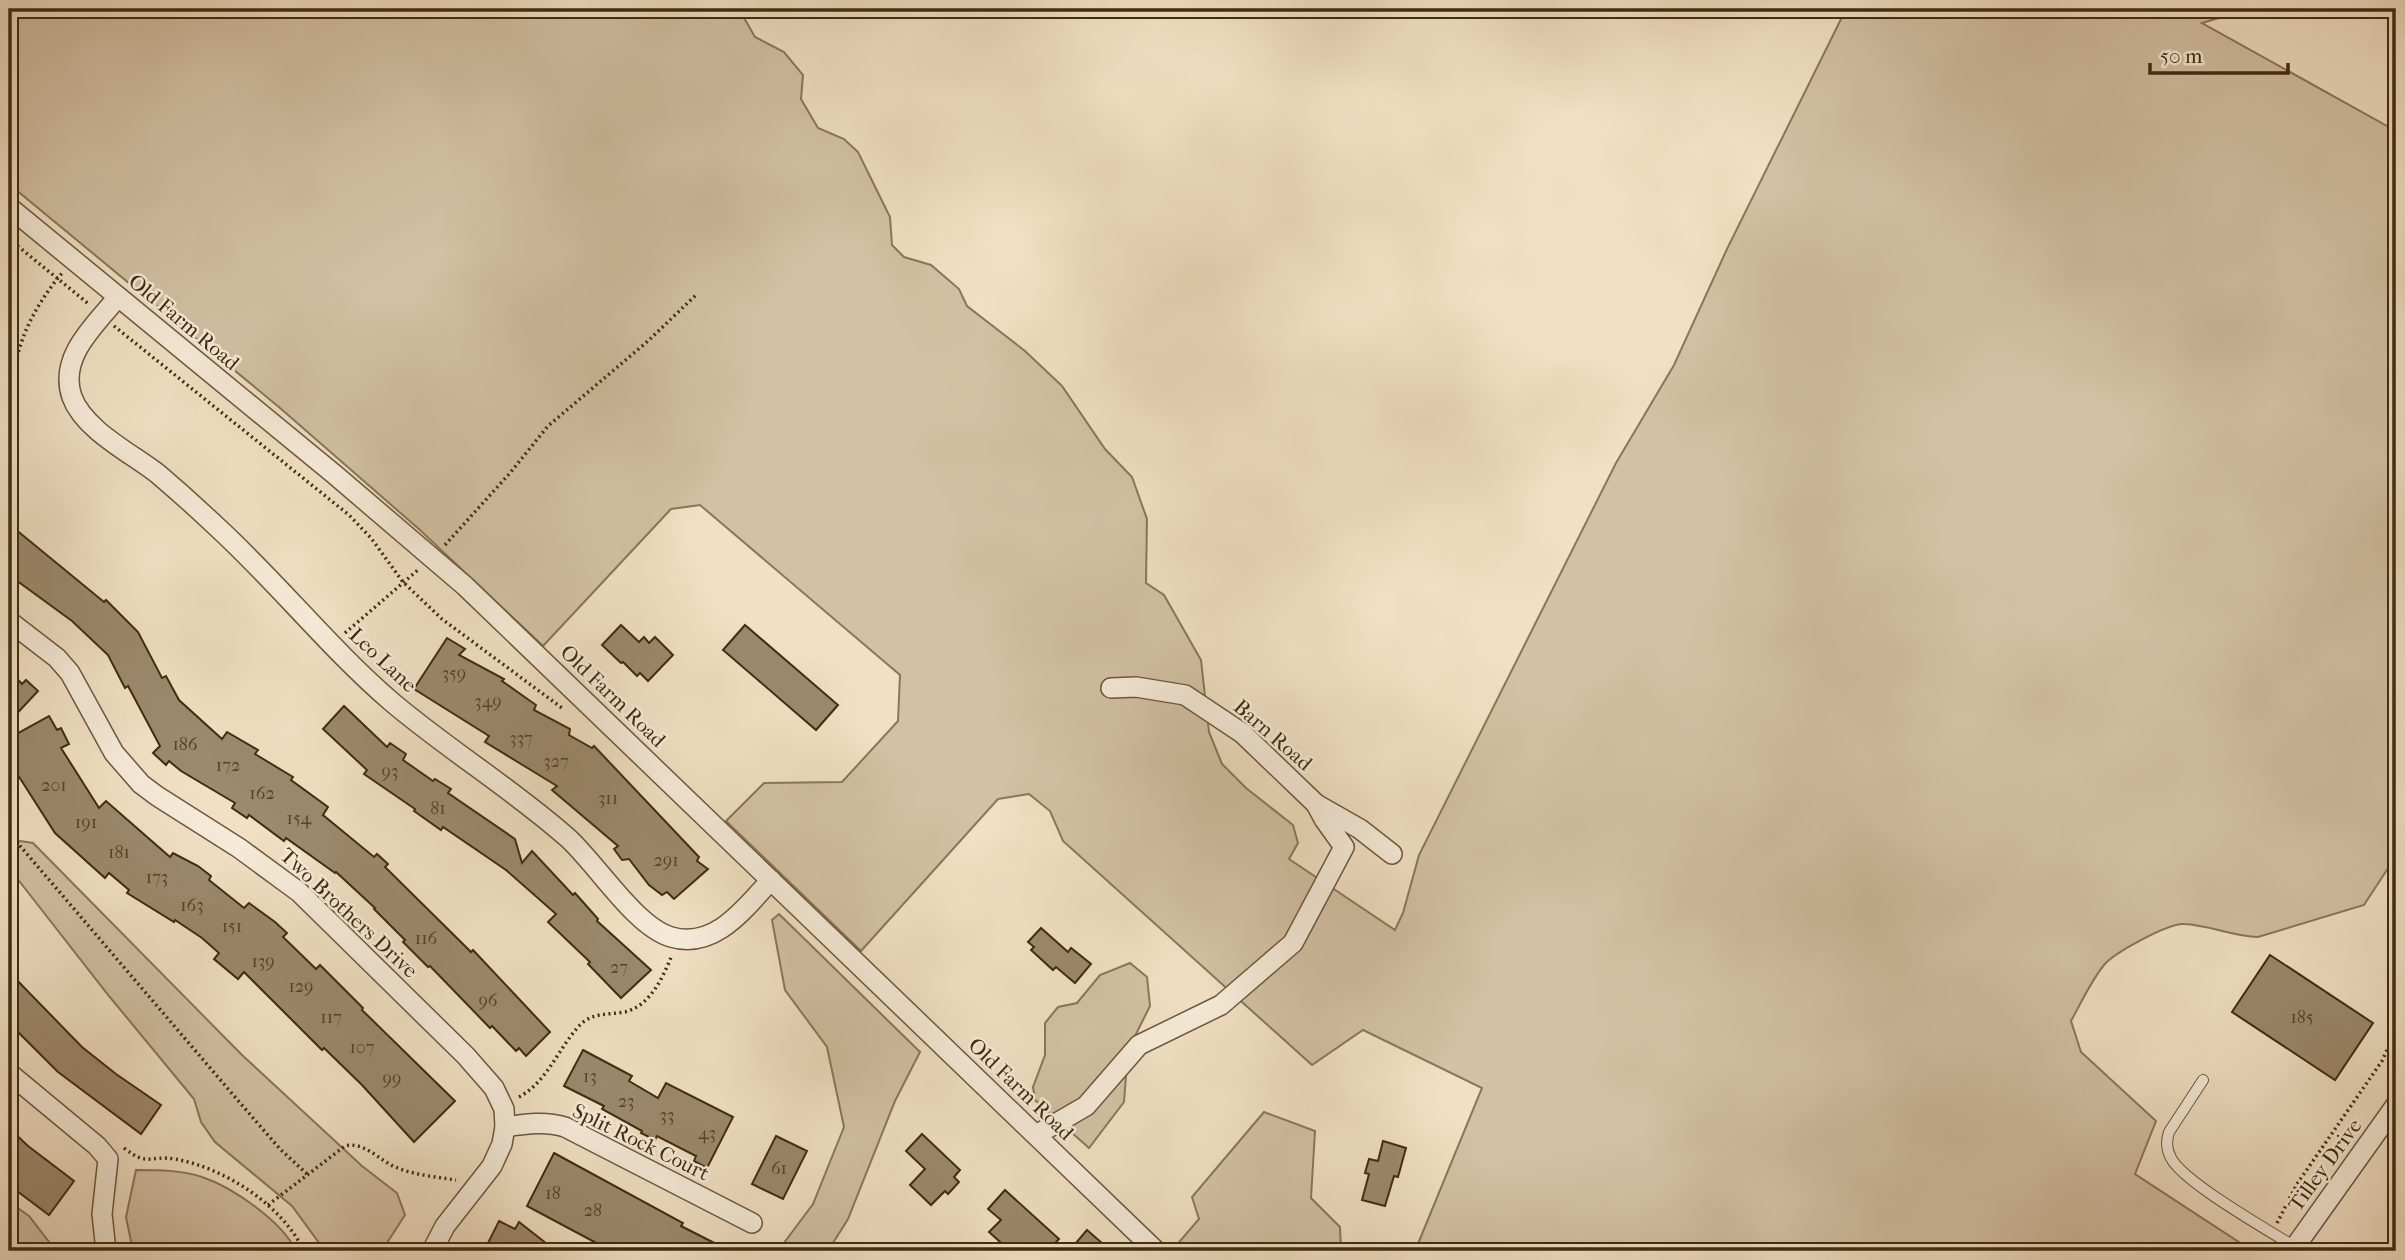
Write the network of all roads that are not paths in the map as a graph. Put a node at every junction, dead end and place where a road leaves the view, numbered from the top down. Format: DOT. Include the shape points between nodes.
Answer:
graph roads {
  1 [pos="9,206"];
  2 [pos="118,297"];
  3 [pos="9,621"];
  4 [pos="1111,688"];
  5 [pos="1317,804"];
  6 [pos="1392,854"];
  7 [pos="771,880"];
  8 [pos="9,1073"];
  9 [pos="2203,1080"];
  10 [pos="2396,1105"];
  11 [pos="505,1127"];
  12 [pos="1036,1135"];
  13 [pos="752,1223"];
  14 [pos="2293,1249"];
  15 [pos="106,1251"];
  16 [pos="432,1251"];
  17 [pos="1156,1251"];
  1 -- 2 [label="street, Old Farm Road"];
  2 -- 7 [label="street, Old Farm Road" via="432,558"];
  2 -- 7 [label="street, Leo Lane" via="79,347 69,370 78,410 211,521 395,704 551,824 647,924 670,937 711,935"];
  3 -- 11 [label="street, Two Brothers Drive" via="70,673 114,753 141,784 299,892 466,1056 494,1088"];
  4 -- 5 [label="street, Barn Road" via="1185,695 1242,733"];
  5 -- 6 [label="street, Barn Road"];
  5 -- 12 [label="street" via="1344,847 1293,943 1221,1006 1139,1045 1086,1106"];
  7 -- 12 [label="street, Old Farm Road"];
  8 -- 15 [label="street" via="108,1159 102,1214"];
  9 -- 14 [label="lane" via="2169,1132 2166,1140 2171,1159 2189,1178"];
  10 -- 14 [label="street, Tilley Drive"];
  11 -- 13 [label="street, Split Rock Court" via="540,1123 565,1128"];
  11 -- 16 [label="street" via="492,1166 445,1226"];
  12 -- 17 [label="street, Old Farm Road"];
}
